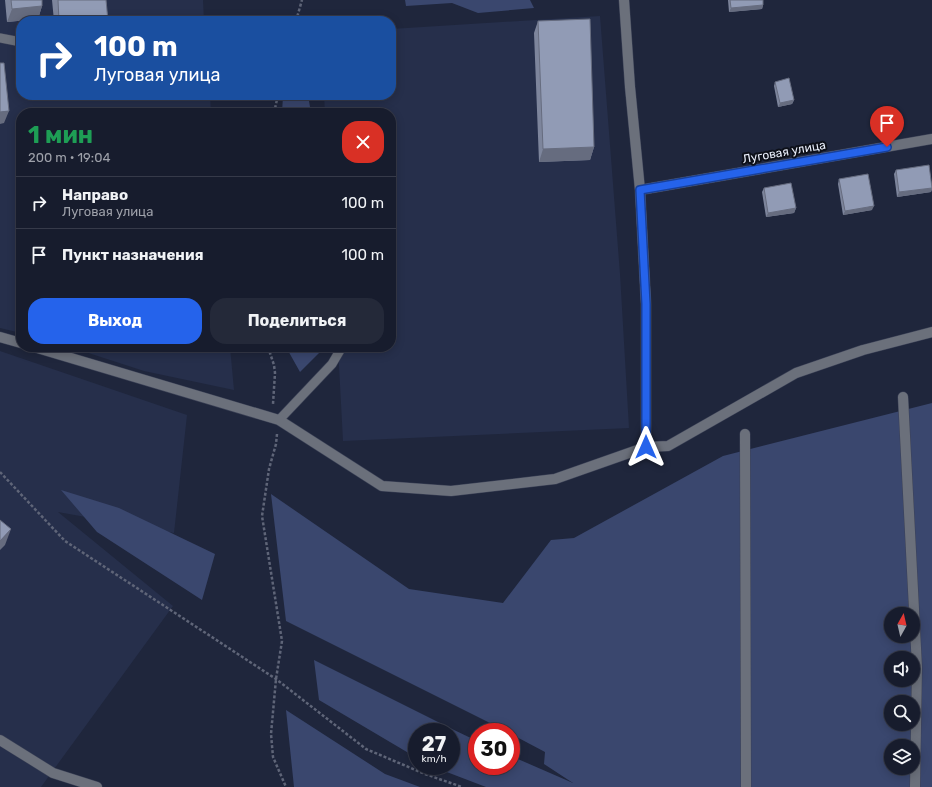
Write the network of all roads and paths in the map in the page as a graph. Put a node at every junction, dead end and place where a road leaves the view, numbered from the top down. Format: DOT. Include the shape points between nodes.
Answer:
graph roads {
  1 [pos="302,0"];
  2 [pos="624,0"];
  3 [pos="297,16"];
  4 [pos="0,38"];
  5 [pos="16,41"];
  6 [pos="932,139"];
  7 [pos="640,190"];
  8 [pos="932,332"];
  9 [pos="0,337"];
  10 [pos="16,342"];
  11 [pos="51,352"];
  12 [pos="270,352"];
  13 [pos="339,352"];
  14 [pos="903,397"];
  15 [pos="279,420"];
  16 [pos="745,434"];
  17 [pos="646,447"];
  18 [pos="0,472"];
  19 [pos="276,679"];
  20 [pos="0,740"];
  21 [pos="97,787"];
  22 [pos="286,787"];
  23 [pos="462,787"];
  24 [pos="746,787"];
  25 [pos="915,787"];
  1 -- 3 [label="path"];
  2 -- 7 [label="street"];
  4 -- 5 [label="lane"];
  6 -- 7 [label="street, Луговая улица"];
  7 -- 17 [label="street" via="646,304"];
  8 -- 17 [label="street" via="863,350 796,373 668,446"];
  9 -- 10 [label="street"];
  11 -- 15 [label="street"];
  12 -- 15 [label="path" via="275,373 272,405"];
  13 -- 15 [label="lane" via="332,364"];
  14 -- 25 [label="street" via="917,667"];
  15 -- 17 [label="street" via="382,486 451,491 555,479"];
  15 -- 19 [label="path" via="262,516 282,641"];
  16 -- 24 [label="street"];
  18 -- 19 [label="path" via="65,541"];
  19 -- 22 [label="path" via="271,734 273,757"];
  19 -- 23 [label="path" via="366,749"];
  20 -- 21 [label="street" via="53,773"];
}
